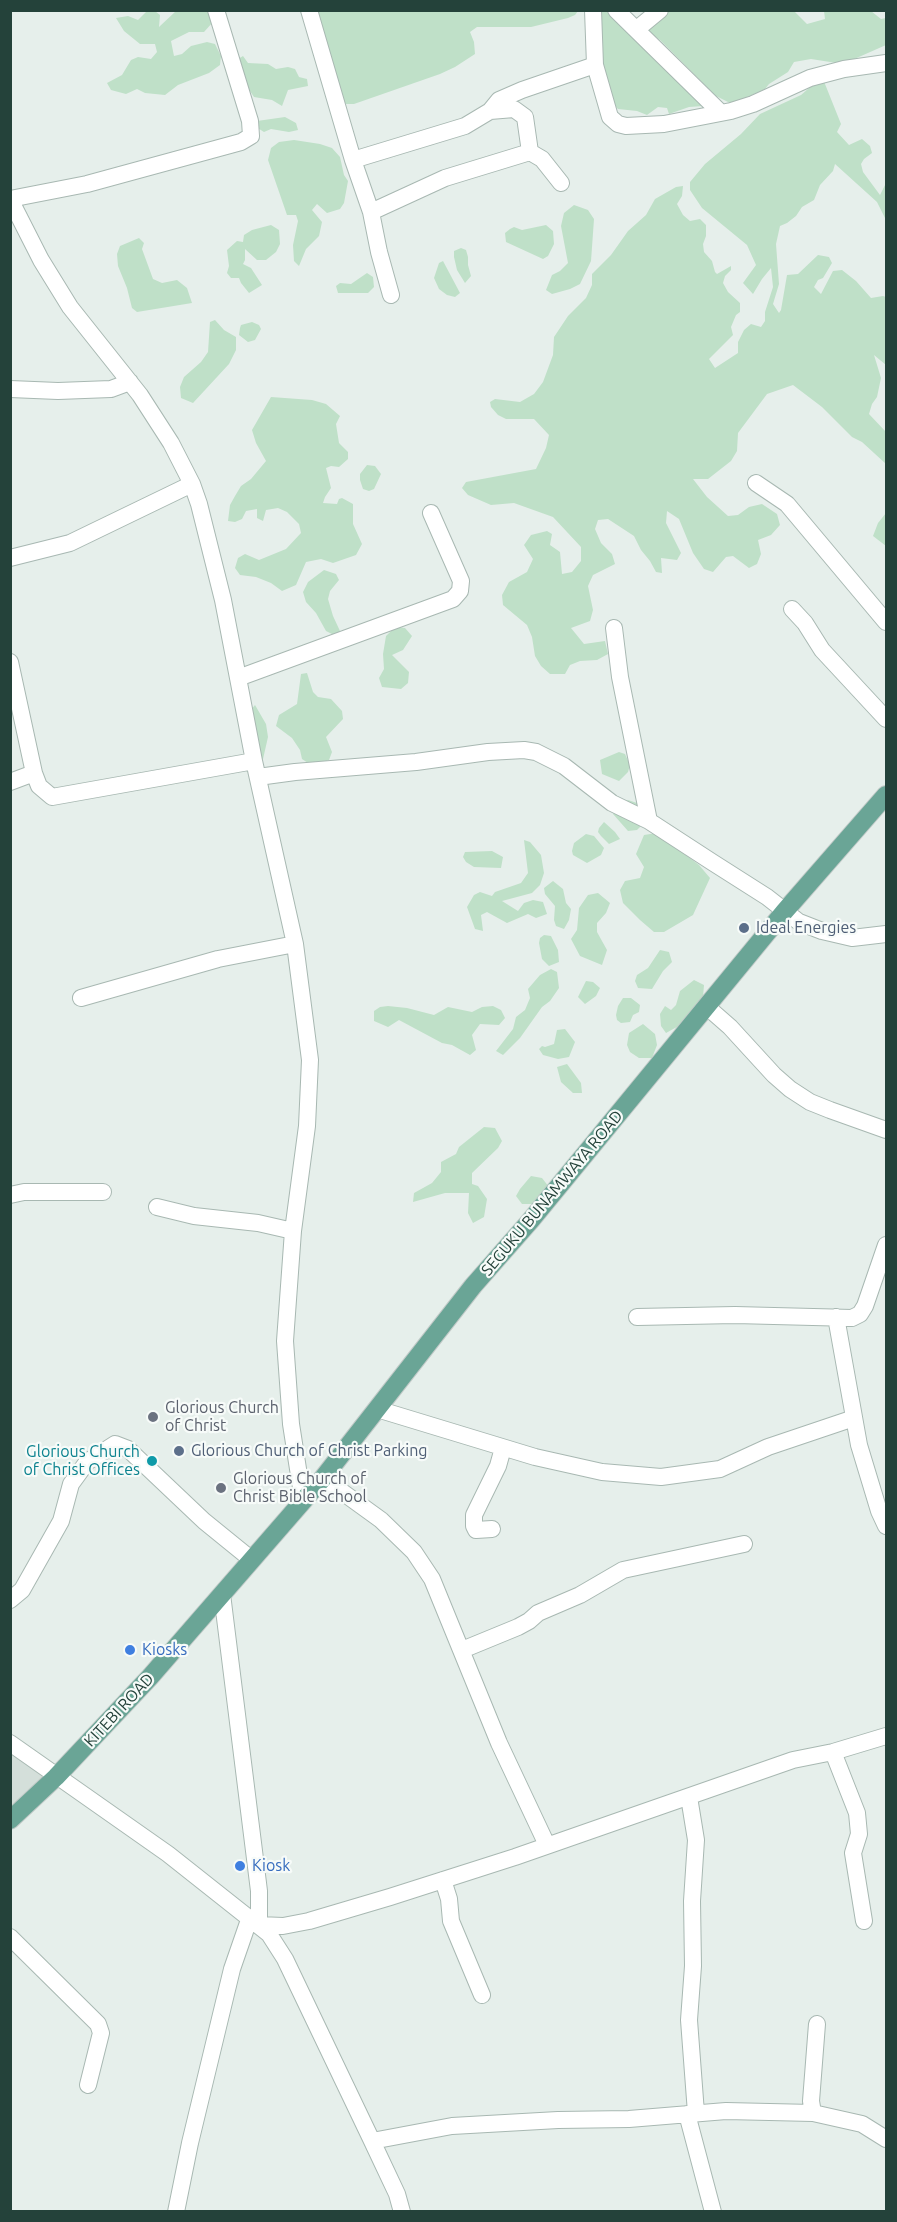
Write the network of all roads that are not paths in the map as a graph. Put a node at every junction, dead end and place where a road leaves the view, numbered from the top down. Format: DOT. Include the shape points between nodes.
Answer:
graph roads {
  1 [pos="216,10"];
  2 [pos="309,10"];
  3 [pos="593,10"];
  4 [pos="616,10"];
  5 [pos="660,10"];
  6 [pos="637,29"];
  7 [pos="886,63"];
  8 [pos="595,65"];
  9 [pos="490,111"];
  10 [pos="721,113"];
  11 [pos="530,152"];
  12 [pos="353,160"];
  13 [pos="561,183"];
  14 [pos="10,199"];
  15 [pos="371,212"];
  16 [pos="391,296"];
  17 [pos="130,382"];
  18 [pos="10,389"];
  19 [pos="756,483"];
  20 [pos="192,484"];
  21 [pos="431,513"];
  22 [pos="10,558"];
  23 [pos="792,609"];
  24 [pos="886,622"];
  25 [pos="614,628"];
  26 [pos="10,662"];
  27 [pos="238,678"];
  28 [pos="886,719"];
  29 [pos="254,761"];
  30 [pos="34,773"];
  31 [pos="258,777"];
  32 [pos="10,782"];
  33 [pos="886,795"];
  34 [pos="649,821"];
  35 [pos="784,912"];
  36 [pos="886,934"];
  37 [pos="295,944"];
  38 [pos="81,998"];
  39 [pos="706,1006"];
  40 [pos="886,1130"];
  41 [pos="103,1192"];
  42 [pos="10,1195"];
  43 [pos="157,1208"];
  44 [pos="294,1231"];
  45 [pos="886,1245"];
  46 [pos="637,1317"];
  47 [pos="836,1317"];
  48 [pos="377,1409"];
  49 [pos="854,1418"];
  50 [pos="503,1448"];
  51 [pos="323,1478"];
  52 [pos="303,1501"];
  53 [pos="886,1526"];
  54 [pos="492,1529"];
  55 [pos="744,1544"];
  56 [pos="252,1560"];
  57 [pos="222,1594"];
  58 [pos="10,1600"];
  59 [pos="462,1650"];
  60 [pos="886,1736"];
  61 [pos="10,1743"];
  62 [pos="833,1752"];
  63 [pos="57,1777"];
  64 [pos="689,1797"];
  65 [pos="10,1820"];
  66 [pos="547,1845"];
  67 [pos="443,1880"];
  68 [pos="255,1921"];
  69 [pos="864,1921"];
  70 [pos="10,1937"];
  71 [pos="482,1995"];
  72 [pos="817,2024"];
  73 [pos="87,2085"];
  74 [pos="813,2113"];
  75 [pos="691,2114"];
  76 [pos="886,2139"];
  77 [pos="372,2141"];
  78 [pos="176,2211"];
  79 [pos="402,2211"];
  80 [pos="713,2211"];
  1 -- 14 [label="street" via="251,136 87,184"];
  2 -- 12 [label="street"];
  3 -- 8 [label="street"];
  4 -- 6 [label="street"];
  5 -- 6 [label="street"];
  6 -- 10 [label="street"];
  7 -- 10 [label="street" via="810,78 753,104"];
  8 -- 9 [label="street" via="499,100"];
  8 -- 10 [label="street" via="610,117 618,124 664,124"];
  9 -- 11 [label="street" via="514,109 525,117"];
  9 -- 12 [label="street" via="465,126"];
  11 -- 13 [label="street" via="542,159"];
  11 -- 15 [label="street" via="445,178"];
  12 -- 15 [label="street"];
  14 -- 17 [label="street" via="70,307"];
  15 -- 16 [label="street"];
  17 -- 18 [label="street" via="111,389"];
  17 -- 20 [label="street" via="171,443"];
  19 -- 24 [label="street" via="787,504"];
  20 -- 22 [label="street" via="70,543"];
  20 -- 27 [label="street" via="207,531"];
  21 -- 27 [label="street" via="461,580 460,591 453,599"];
  23 -- 28 [label="street" via="822,650"];
  25 -- 34 [label="street" via="622,691"];
  26 -- 30 [label="street"];
  27 -- 29 [label="street"];
  29 -- 30 [label="street" via="52,797 39,786"];
  29 -- 31 [label="street"];
  30 -- 32 [label="street"];
  31 -- 34 [label="street" via="524,750 549,758 612,803"];
  31 -- 37 [label="street"];
  33 -- 35 [label="main road, SEGUKU BUNAMWAYA ROAD"];
  34 -- 35 [label="street"];
  35 -- 36 [label="street" via="822,931 852,938"];
  35 -- 39 [label="main road, SEGUKU BUNAMWAYA ROAD"];
  37 -- 38 [label="street" via="218,959"];
  37 -- 44 [label="street" via="310,1060 307,1126"];
  39 -- 40 [label="street" via="790,1089 810,1102"];
  39 -- 48 [label="main road, SEGUKU BUNAMWAYA ROAD" via="473,1286"];
  41 -- 42 [label="street"];
  43 -- 44 [label="street"];
  44 -- 52 [label="street" via="285,1341 291,1424"];
  45 -- 47 [label="street" via="860,1314"];
  46 -- 47 [label="street"];
  47 -- 49 [label="street"];
  48 -- 50 [label="street"];
  48 -- 51 [label="main road, SEGUKU BUNAMWAYA ROAD"];
  49 -- 50 [label="street" via="768,1447 720,1469 661,1477 602,1472"];
  49 -- 53 [label="street" via="858,1445"];
  50 -- 54 [label="street" via="474,1515 476,1530"];
  51 -- 52 [label="main road, SEGUKU BUNAMWAYA ROAD"];
  51 -- 59 [label="street" via="381,1520 414,1552 432,1579"];
  52 -- 56 [label="main road, SEGUKU BUNAMWAYA ROAD"];
  55 -- 59 [label="street" via="623,1570 580,1595 537,1613 518,1627"];
  56 -- 57 [label="main road, SEGUKU BUNAMWAYA ROAD"];
  56 -- 58 [label="street" via="128,1449 115,1444 87,1462 71,1484 61,1521 22,1590"];
  57 -- 63 [label="main road, KITEBI ROAD"];
  57 -- 68 [label="street" via="260,1891"];
  59 -- 66 [label="street" via="499,1743"];
  60 -- 62 [label="street"];
  61 -- 63 [label="street"];
  62 -- 64 [label="street" via="793,1760"];
  62 -- 69 [label="street" via="857,1813 859,1834 853,1853"];
  63 -- 65 [label="main road, KITEBI ROAD"];
  63 -- 68 [label="street" via="168,1854"];
  64 -- 66 [label="street"];
  64 -- 75 [label="street" via="696,1840 689,2020"];
  66 -- 67 [label="street"];
  67 -- 68 [label="street" via="309,1921 284,1926"];
  67 -- 71 [label="street" via="451,1921"];
  68 -- 77 [label="street" via="285,1959"];
  68 -- 78 [label="street" via="232,1969"];
  70 -- 73 [label="street" via="98,2024 101,2033"];
  72 -- 74 [label="street"];
  74 -- 75 [label="street"];
  74 -- 76 [label="street" via="862,2124"];
  75 -- 77 [label="street" via="452,2126"];
  75 -- 80 [label="street"];
  77 -- 79 [label="street"];
}
